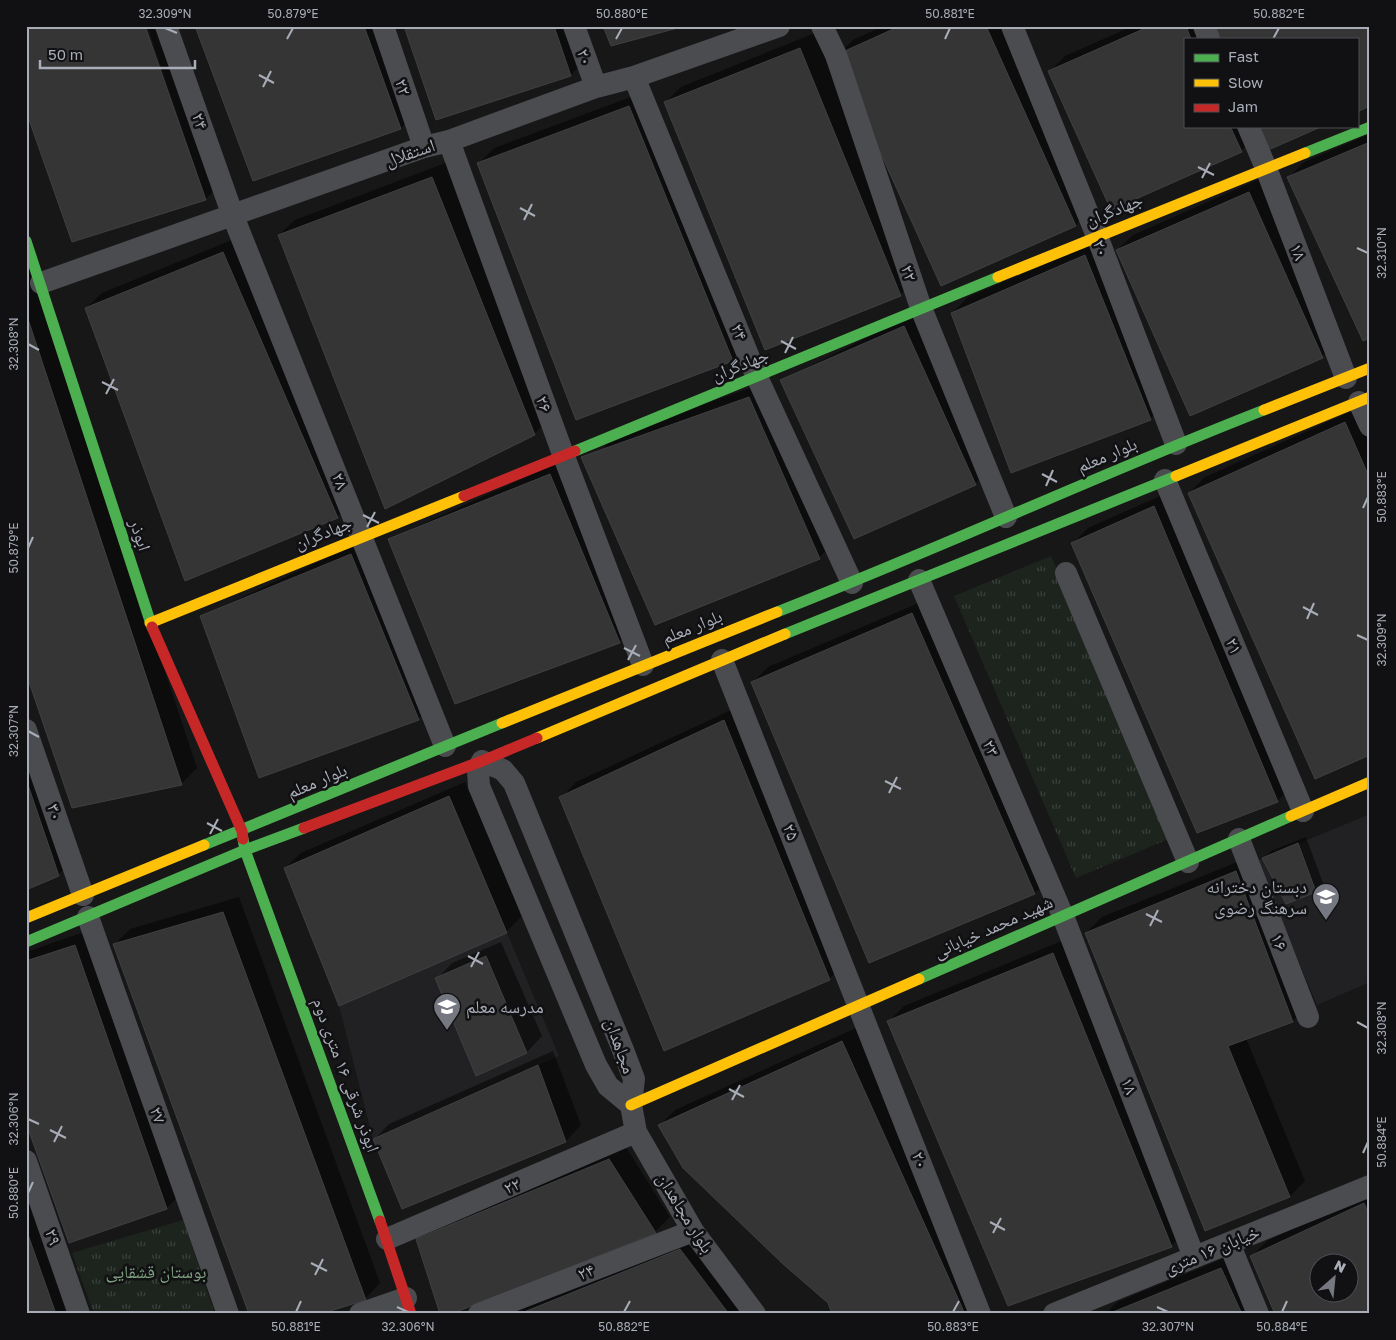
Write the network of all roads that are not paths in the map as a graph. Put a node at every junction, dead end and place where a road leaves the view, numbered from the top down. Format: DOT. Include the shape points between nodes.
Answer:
graph roads {
  1 [pos="166,26"];
  2 [pos="383,26"];
  3 [pos="574,26"];
  4 [pos="822,26"];
  5 [pos="1012,26"];
  6 [pos="1204,26"];
  7 [pos="774,27"];
  8 [pos="1209,38"];
  9 [pos="634,77"];
  10 [pos="596,87"];
  11 [pos="1370,127"];
  12 [pos="1249,128"];
  13 [pos="449,141"];
  14 [pos="424,147"];
  15 [pos="1266,168"];
  16 [pos="234,216"];
  17 [pos="1097,236"];
  18 [pos="26,241"];
  19 [pos="41,283"];
  20 [pos="921,308"];
  21 [pos="1370,368"];
  22 [pos="757,377"];
  23 [pos="1356,391"];
  24 [pos="1370,426"];
  25 [pos="1176,444"];
  26 [pos="563,454"];
  27 [pos="1166,480"];
  28 [pos="1006,517"];
  29 [pos="362,536"];
  30 [pos="947,541"];
  31 [pos="960,563"];
  32 [pos="1066,573"];
  33 [pos="919,580"];
  34 [pos="852,583"];
  35 [pos="150,622"];
  36 [pos="722,660"];
  37 [pos="643,665"];
  38 [pos="26,730"];
  39 [pos="472,735"];
  40 [pos="445,746"];
  41 [pos="482,761"];
  42 [pos="1370,782"];
  43 [pos="1303,811"];
  44 [pos="242,831"];
  45 [pos="1239,839"];
  46 [pos="245,850"];
  47 [pos="1188,862"];
  48 [pos="83,895"];
  49 [pos="1063,916"];
  50 [pos="88,917"];
  51 [pos="26,918"];
  52 [pos="26,942"];
  53 [pos="859,1005"];
  54 [pos="1308,1017"];
  55 [pos="631,1105"];
  56 [pos="636,1132"];
  57 [pos="26,1161"];
  58 [pos="1370,1186"];
  59 [pos="694,1231"];
  60 [pos="387,1239"];
  61 [pos="1229,1243"];
  62 [pos="1194,1257"];
  63 [pos="408,1306"];
  64 [pos="1059,1313"];
  65 [pos="79,1314"];
  66 [pos="228,1314"];
  67 [pos="360,1314"];
  68 [pos="480,1314"];
  69 [pos="755,1314"];
  70 [pos="980,1314"];
  71 [pos="1258,1314"];
  1 -- 16 [label="street, ۲۴"];
  2 -- 14 [label="street, ۲۲"];
  3 -- 10 [label="street, ۲۰"];
  4 -- 20 [label="street, ۲۲" via="836,55"];
  5 -- 17 [label="street, ۲۰"];
  6 -- 8 [label="street"];
  7 -- 9 [label="street, استقلال"];
  9 -- 10 [label="street, استقلال"];
  9 -- 22 [label="street, ۲۴"];
  10 -- 13 [label="street, استقلال"];
  11 -- 15 [label="street, جهادگران"];
  12 -- 15 [label="street, ۱۸"];
  13 -- 14 [label="street, استقلال"];
  13 -- 26 [label="street, ۲۶"];
  14 -- 16 [label="street, استقلال"];
  15 -- 17 [label="street, جهادگران"];
  15 -- 23 [label="street, ۱۸"];
  16 -- 19 [label="street, استقلال"];
  16 -- 29 [label="street, ۲۸"];
  17 -- 20 [label="street, جهادگران"];
  17 -- 25 [label="street, ۲۰"];
  18 -- 19 [label="street, ابوذر"];
  19 -- 35 [label="street, ابوذر"];
  20 -- 22 [label="street, جهادگران"];
  20 -- 28 [label="street, ۲۲"];
  21 -- 23 [label="street, بلوار معلم"];
  22 -- 26 [label="street, جهادگران"];
  22 -- 34 [label="street, ۲۴"];
  23 -- 24 [label="street, ۱۸"];
  23 -- 25 [label="street, بلوار معلم"];
  23 -- 27 [label="street, بلوار معلم"];
  25 -- 28 [label="street, بلوار معلم"];
  26 -- 29 [label="street, جهادگران"];
  26 -- 37 [label="street, ۲۶"];
  27 -- 31 [label="street, بلوار معلم"];
  27 -- 43 [label="street, ۲۱"];
  28 -- 30 [label="street, بلوار معلم"];
  29 -- 35 [label="street, جهادگران"];
  29 -- 40 [label="street, ۲۸"];
  30 -- 31 [label="street"];
  30 -- 34 [label="street, بلوار معلم"];
  31 -- 33 [label="street, بلوار معلم"];
  32 -- 47 [label="street"];
  33 -- 36 [label="street, بلوار معلم"];
  33 -- 49 [label="street, ۲۳"];
  34 -- 37 [label="street, بلوار معلم"];
  35 -- 44 [label="street, ابوذر"];
  36 -- 41 [label="street, بلوار معلم"];
  36 -- 53 [label="street, ۲۵"];
  37 -- 39 [label="street, بلوار معلم"];
  38 -- 48 [label="street, ۳۰"];
  39 -- 40 [label="street, بلوار معلم"];
  39 -- 41 [label="street"];
  40 -- 44 [label="street, بلوار معلم"];
  41 -- 46 [label="street, بلوار معلم"];
  41 -- 55 [label="street, مجاهدان" via="478,771 479,786 596,1065 608,1086"];
  41 -- 55 [label="street, مجاهدان" via="504,770 514,783 634,1079"];
  42 -- 43 [label="street, شهید محمد خیابانی"];
  43 -- 45 [label="street, شهید محمد خیابانی"];
  44 -- 46 [label="street, ابوذر شرقی ۱۶ متری دوم"];
  44 -- 48 [label="street, بلوار معلم"];
  45 -- 47 [label="street, شهید محمد خیابانی"];
  45 -- 54 [label="street, ۱۶"];
  46 -- 50 [label="street, بلوار معلم"];
  46 -- 60 [label="street, ابوذر شرقی ۱۶ متری دوم"];
  47 -- 49 [label="street, شهید محمد خیابانی"];
  48 -- 51 [label="street, بلوار معلم"];
  49 -- 53 [label="street, شهید محمد خیابانی"];
  49 -- 62 [label="street, ۱۸"];
  50 -- 52 [label="street, بلوار معلم"];
  50 -- 66 [label="street, ۲۷"];
  53 -- 55 [label="street, شهید محمد خیابانی"];
  53 -- 70 [label="street, ۲۰"];
  55 -- 56 [label="street, بلوار مجاهدان"];
  56 -- 59 [label="street, بلوار مجاهدان"];
  56 -- 60 [label="street, ۲۲"];
  57 -- 65 [label="street, ۲۹"];
  58 -- 61 [label="street, خیابان ۱۶ متری"];
  59 -- 68 [label="street, ۲۴"];
  59 -- 69 [label="street, بلوار مجاهدان"];
  60 -- 63 [label="street, ابوذر شرقی ۱۶ متری دوم"];
  61 -- 62 [label="street, خیابان ۱۶ متری"];
  61 -- 71 [label="street"];
  62 -- 64 [label="street, خیابان ۱۶ متری"];
  63 -- 67 [label="street"];
}
